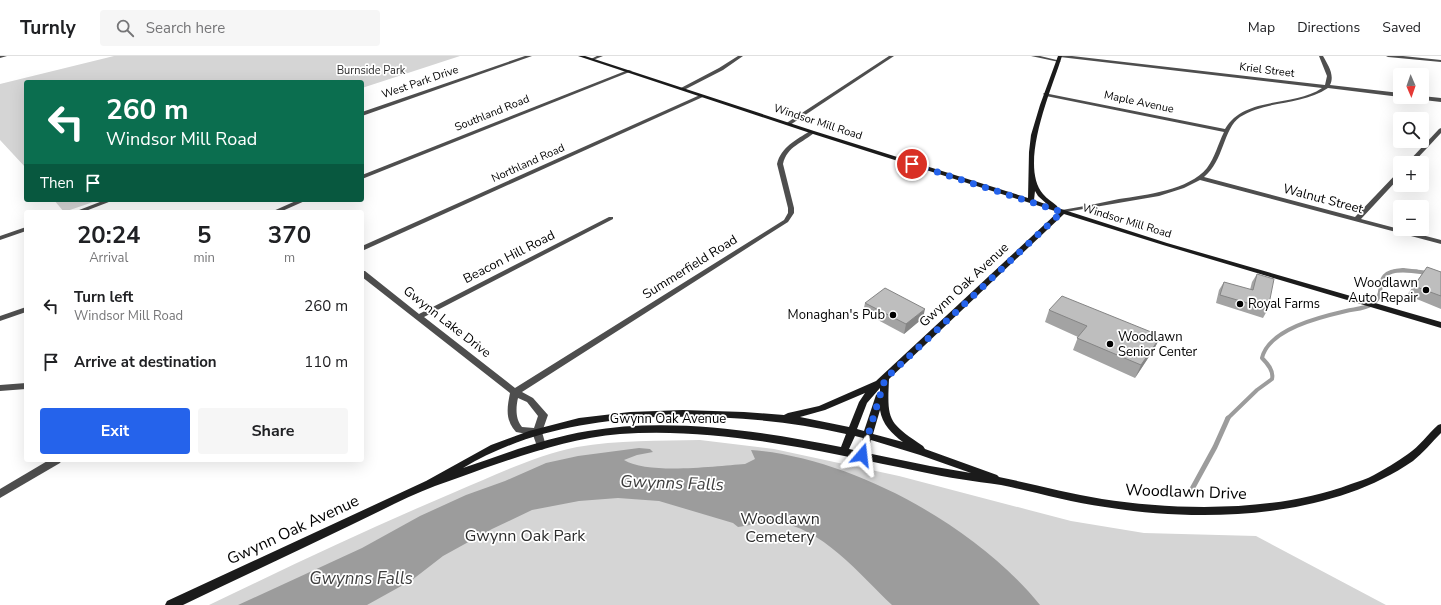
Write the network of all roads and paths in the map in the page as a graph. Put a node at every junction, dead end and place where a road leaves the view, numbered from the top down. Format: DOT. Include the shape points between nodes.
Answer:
graph roads {
  1 [pos="5,56"];
  2 [pos="530,56"];
  3 [pos="580,56"];
  4 [pos="601,56"];
  5 [pos="741,56"];
  6 [pos="892,56"];
  7 [pos="1033,56"];
  8 [pos="1321,56"];
  9 [pos="1388,56"];
  10 [pos="0,57"];
  11 [pos="1060,58"];
  12 [pos="593,60"];
  13 [pos="1441,62"];
  14 [pos="630,71"];
  15 [pos="1326,87"];
  16 [pos="682,89"];
  17 [pos="1046,94"];
  18 [pos="1393,94"];
  19 [pos="702,96"];
  20 [pos="1429,99"];
  21 [pos="1441,100"];
  22 [pos="364,113"];
  23 [pos="788,124"];
  24 [pos="1441,130"];
  25 [pos="1227,131"];
  26 [pos="812,132"];
  27 [pos="1438,138"];
  28 [pos="1418,156"];
  29 [pos="364,176"];
  30 [pos="1198,178"];
  31 [pos="1033,180"];
  32 [pos="1393,180"];
  33 [pos="105,202"];
  34 [pos="299,202"];
  35 [pos="1031,202"];
  36 [pos="83,210"];
  37 [pos="280,210"];
  38 [pos="1062,212"];
  39 [pos="611,218"];
  40 [pos="1356,220"];
  41 [pos="24,230"];
  42 [pos="0,238"];
  43 [pos="1441,242"];
  44 [pos="364,248"];
  45 [pos="364,275"];
  46 [pos="24,311"];
  47 [pos="419,317"];
  48 [pos="0,319"];
  49 [pos="1441,324"];
  50 [pos="885,379"];
  51 [pos="24,386"];
  52 [pos="0,388"];
  53 [pos="515,392"];
  54 [pos="775,418"];
  55 [pos="1441,427"];
  56 [pos="537,432"];
  57 [pos="851,432"];
  58 [pos="868,436"];
  59 [pos="541,446"];
  60 [pos="844,451"];
  61 [pos="926,452"];
  62 [pos="862,455"];
  63 [pos="54,462"];
  64 [pos="1006,483"];
  65 [pos="429,484"];
  66 [pos="0,494"];
  67 [pos="171,605"];
  1 -- 10 [label="street"];
  2 -- 22 [label="street, West Park Drive"];
  3 -- 12 [label="main road, Windsor Mill Road"];
  4 -- 12 [label="street"];
  5 -- 16 [label="street"];
  6 -- 23 [label="street"];
  7 -- 11 [label="street, Kriel Street"];
  8 -- 15 [label="street" via="1329,73"];
  9 -- 13 [label="street"];
  11 -- 15 [label="street, Kriel Street"];
  11 -- 17 [label="main road"];
  12 -- 14 [label="main road, Windsor Mill Road"];
  14 -- 16 [label="main road, Windsor Mill Road"];
  14 -- 29 [label="street, Southland Road"];
  15 -- 18 [label="street, Kriel Street"];
  15 -- 25 [label="street" via="1310,95 1242,114"];
  16 -- 19 [label="main road, Windsor Mill Road"];
  17 -- 25 [label="street, Maple Avenue"];
  17 -- 31 [label="main road" via="1034,133"];
  19 -- 23 [label="main road, Windsor Mill Road"];
  19 -- 44 [label="street, Northland Road"];
  20 -- 21 [label="street"];
  23 -- 26 [label="main road, Windsor Mill Road"];
  24 -- 27 [label="street"];
  25 -- 30 [label="street" via="1213,164"];
  26 -- 35 [label="main road, Windsor Mill Road"];
  26 -- 53 [label="street, Summerfield Road" via="788,148 781,158 780,164 791,208 786,221"];
  27 -- 28 [label="street"];
  30 -- 38 [label="street" via="1159,194"];
  30 -- 40 [label="street, Walnut Street"];
  31 -- 35 [label="main road"];
  31 -- 38 [label="main road" via="1040,195"];
  32 -- 40 [label="street"];
  33 -- 36 [label="street"];
  34 -- 37 [label="street"];
  35 -- 38 [label="main road, Windsor Mill Road"];
  38 -- 49 [label="main road, Windsor Mill Road"];
  38 -- 50 [label="main road, Gwynn Oak Avenue"];
  39 -- 47 [label="street, Beacon Hill Road"];
  40 -- 43 [label="street, Walnut Street"];
  41 -- 42 [label="street"];
  45 -- 47 [label="street, Gwynn Lake Drive"];
  46 -- 48 [label="street"];
  47 -- 53 [label="street, Gwynn Lake Drive"];
  50 -- 54 [label="main road" via="820,409"];
  50 -- 57 [label="main road, Gwynn Oak Avenue" via="863,402"];
  50 -- 58 [label="main road"];
  50 -- 61 [label="main road" via="884,415 900,435"];
  51 -- 52 [label="street"];
  53 -- 56 [label="street, Gwynn Lake Drive" via="530,400 543,415"];
  53 -- 56 [label="street" via="512,406 514,424 519,430"];
  54 -- 56 [label="main road, Gwynn Oak Avenue" via="691,413 638,414 575,422"];
  54 -- 57 [label="main road, Gwynn Oak Avenue"];
  55 -- 64 [label="main road, Woodlawn Drive" via="1418,453 1398,467 1371,480 1338,493 1259,509 1178,510 1117,505 1061,496"];
  56 -- 59 [label="street"];
  56 -- 65 [label="main road, Gwynn Oak Avenue" via="503,444"];
  57 -- 58 [label="main road, Woodlawn Drive"];
  57 -- 60 [label="main road, Gwynn Oak Avenue"];
  58 -- 61 [label="main road, Woodlawn Drive"];
  58 -- 62 [label="main road"];
  59 -- 60 [label="main road, Gwynn Oak Avenue" via="603,433 690,430 736,433"];
  59 -- 65 [label="main road, Gwynn Oak Avenue"];
  60 -- 62 [label="main road, Woodlawn Drive"];
  61 -- 64 [label="main road, Woodlawn Drive"];
  62 -- 64 [label="main road, Woodlawn Drive"];
  63 -- 66 [label="street"];
  65 -- 67 [label="main road, Gwynn Oak Avenue"];
}
